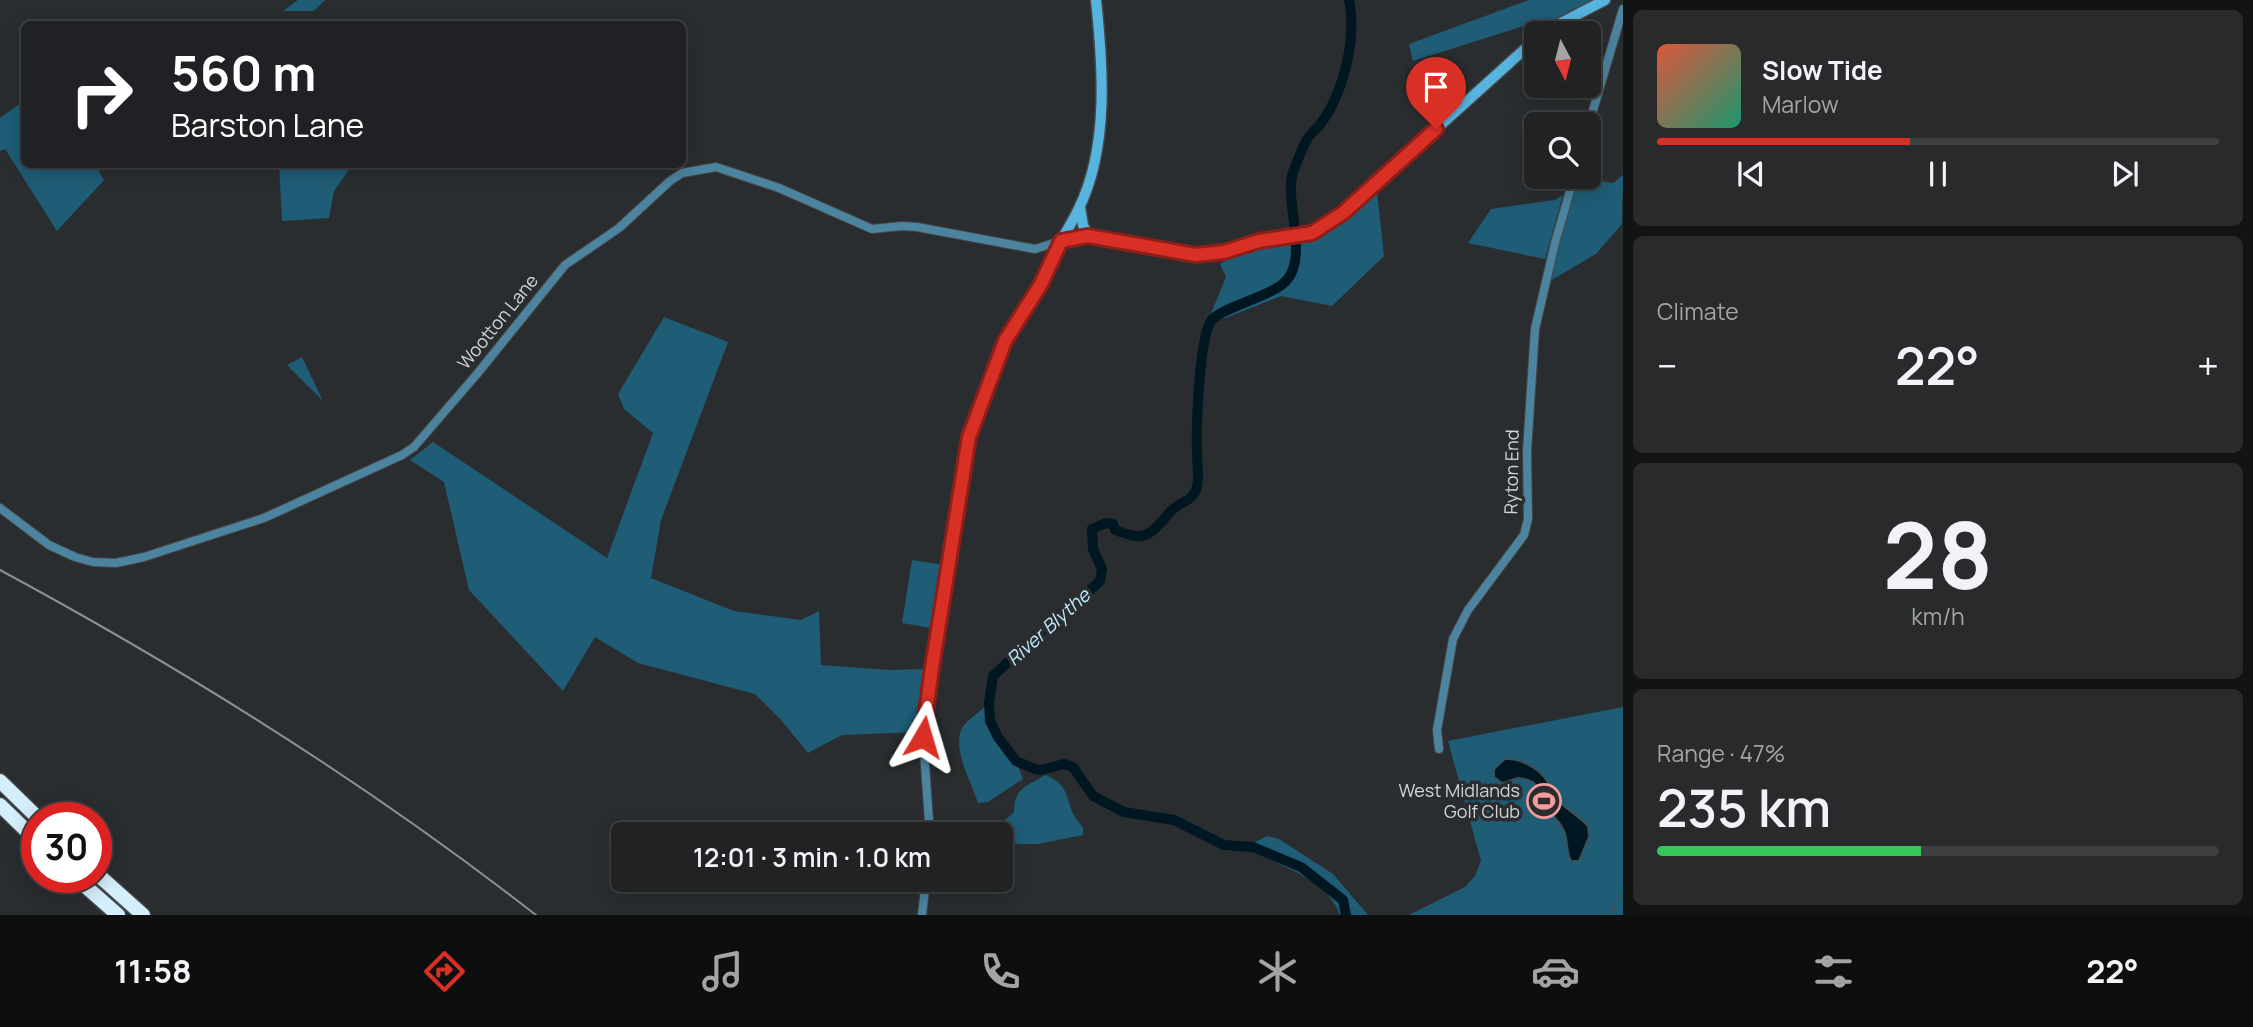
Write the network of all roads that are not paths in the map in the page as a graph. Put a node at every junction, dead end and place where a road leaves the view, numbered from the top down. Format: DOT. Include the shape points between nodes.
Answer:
graph roads {
  1 [pos="1096,0"];
  2 [pos="1605,0"];
  3 [pos="1623,9"];
  4 [pos="1565,21"];
  5 [pos="1524,50"];
  6 [pos="1593,112"];
  7 [pos="1571,189"];
  8 [pos="1080,207"];
  9 [pos="1088,236"];
  10 [pos="1061,241"];
  11 [pos="1035,249"];
  12 [pos="1053,261"];
  13 [pos="0,508"];
  14 [pos="1439,750"];
  15 [pos="0,781"];
  16 [pos="22,802"];
  17 [pos="0,805"];
  18 [pos="929,822"];
  19 [pos="21,825"];
  20 [pos="112,887"];
  21 [pos="925,892"];
  22 [pos="93,893"];
  23 [pos="118,915"];
  24 [pos="143,915"];
  25 [pos="922,915"];
  1 -- 8 [label="street" via="1102,119"];
  2 -- 4 [label="street"];
  3 -- 6 [label="street"];
  5 -- 9 [label="street" via="1343,213 1312,233 1196,255"];
  7 -- 14 [label="street, Ryton End" via="1535,328 1528,519 1524,534 1468,610 1453,639 1437,730"];
  8 -- 9 [label="street"];
  8 -- 10 [label="street"];
  9 -- 10 [label="street"];
  10 -- 11 [label="street, Wootton Lane"];
  10 -- 12 [label="street"];
  11 -- 12 [label="street, Wootton Lane"];
  11 -- 13 [label="street, Wootton Lane" via="918,227 872,229 733,172 716,167 692,170 670,181 619,228 565,265 414,447 380,465 264,518 116,563 93,562 49,545"];
  12 -- 18 [label="street" via="1005,341 969,437 923,737"];
  15 -- 16 [label="highway"];
  17 -- 19 [label="highway"];
  20 -- 24 [label="highway"];
  21 -- 25 [label="street"];
  22 -- 23 [label="highway"];
}
